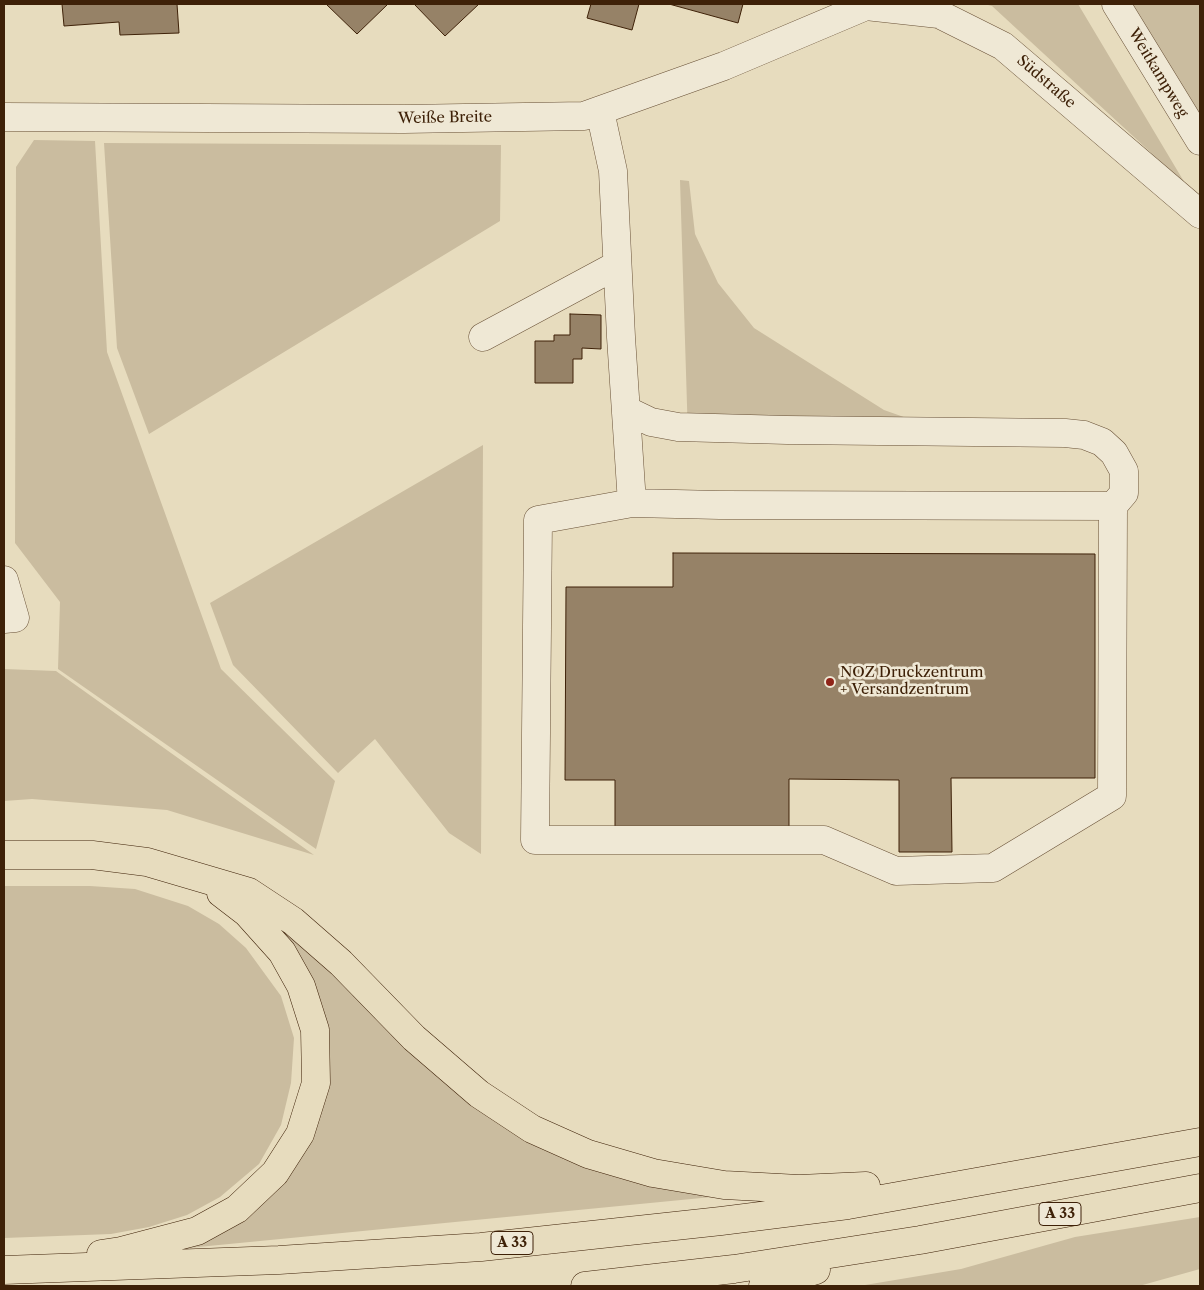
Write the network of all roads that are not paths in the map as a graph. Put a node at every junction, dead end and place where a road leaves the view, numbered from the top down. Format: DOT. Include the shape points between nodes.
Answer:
graph roads {
  1 [pos="1116,4"];
  2 [pos="866,5"];
  3 [pos="600,111"];
  4 [pos="4,117"];
  5 [pos="1200,141"];
  6 [pos="1200,214"];
  7 [pos="617,266"];
  8 [pos="483,337"];
  9 [pos="626,410"];
  10 [pos="632,503"];
  11 [pos="1113,506"];
  12 [pos="4,580"];
  13 [pos="9,618"];
  14 [pos="4,855"];
  15 [pos="198,876"];
  16 [pos="1200,1142"];
  17 [pos="1017,1176"];
  18 [pos="1200,1188"];
  19 [pos="920,1240"];
  20 [pos="4,1269"];
  21 [pos="585,1286"];
  22 [pos="762,1286"];
  1 -- 5 [label="street, Weitkampweg"];
  2 -- 3 [label="street, Weiße Breite" via="724,66"];
  2 -- 6 [label="street, Südstraße" via="939,14 1003,46"];
  3 -- 4 [label="street, Weiße Breite" via="584,116 404,119"];
  3 -- 7 [label="street" via="613,171"];
  7 -- 8 [label="street"];
  7 -- 9 [label="street"];
  9 -- 10 [label="street"];
  9 -- 11 [label="street" via="651,422 678,427 1084,435 1102,442 1114,453 1124,472 1124,493"];
  10 -- 11 [label="street"];
  10 -- 11 [label="street" via="538,520 536,840 824,840 896,871 993,868 1112,796"];
  12 -- 13 [label="street"];
  14 -- 15 [label="highway" via="92,855 147,862"];
  15 -- 17 [label="highway" via="249,892 293,921 341,963 414,1038 479,1094 532,1129 588,1154 653,1173 724,1185 799,1189"];
  15 -- 20 [label="highway" via="247,913 282,952 301,986 315,1030 316,1083 300,1134 276,1173 237,1209 197,1231 121,1251"];
  16 -- 17 [label="highway, A 33"];
  17 -- 20 [label="highway, A 33" via="848,1205 481,1247 279,1260"];
  18 -- 19 [label="highway, A 33"];
  19 -- 21 [label="highway, A 33" via="734,1269"];
  19 -- 22 [label="highway"];
}
